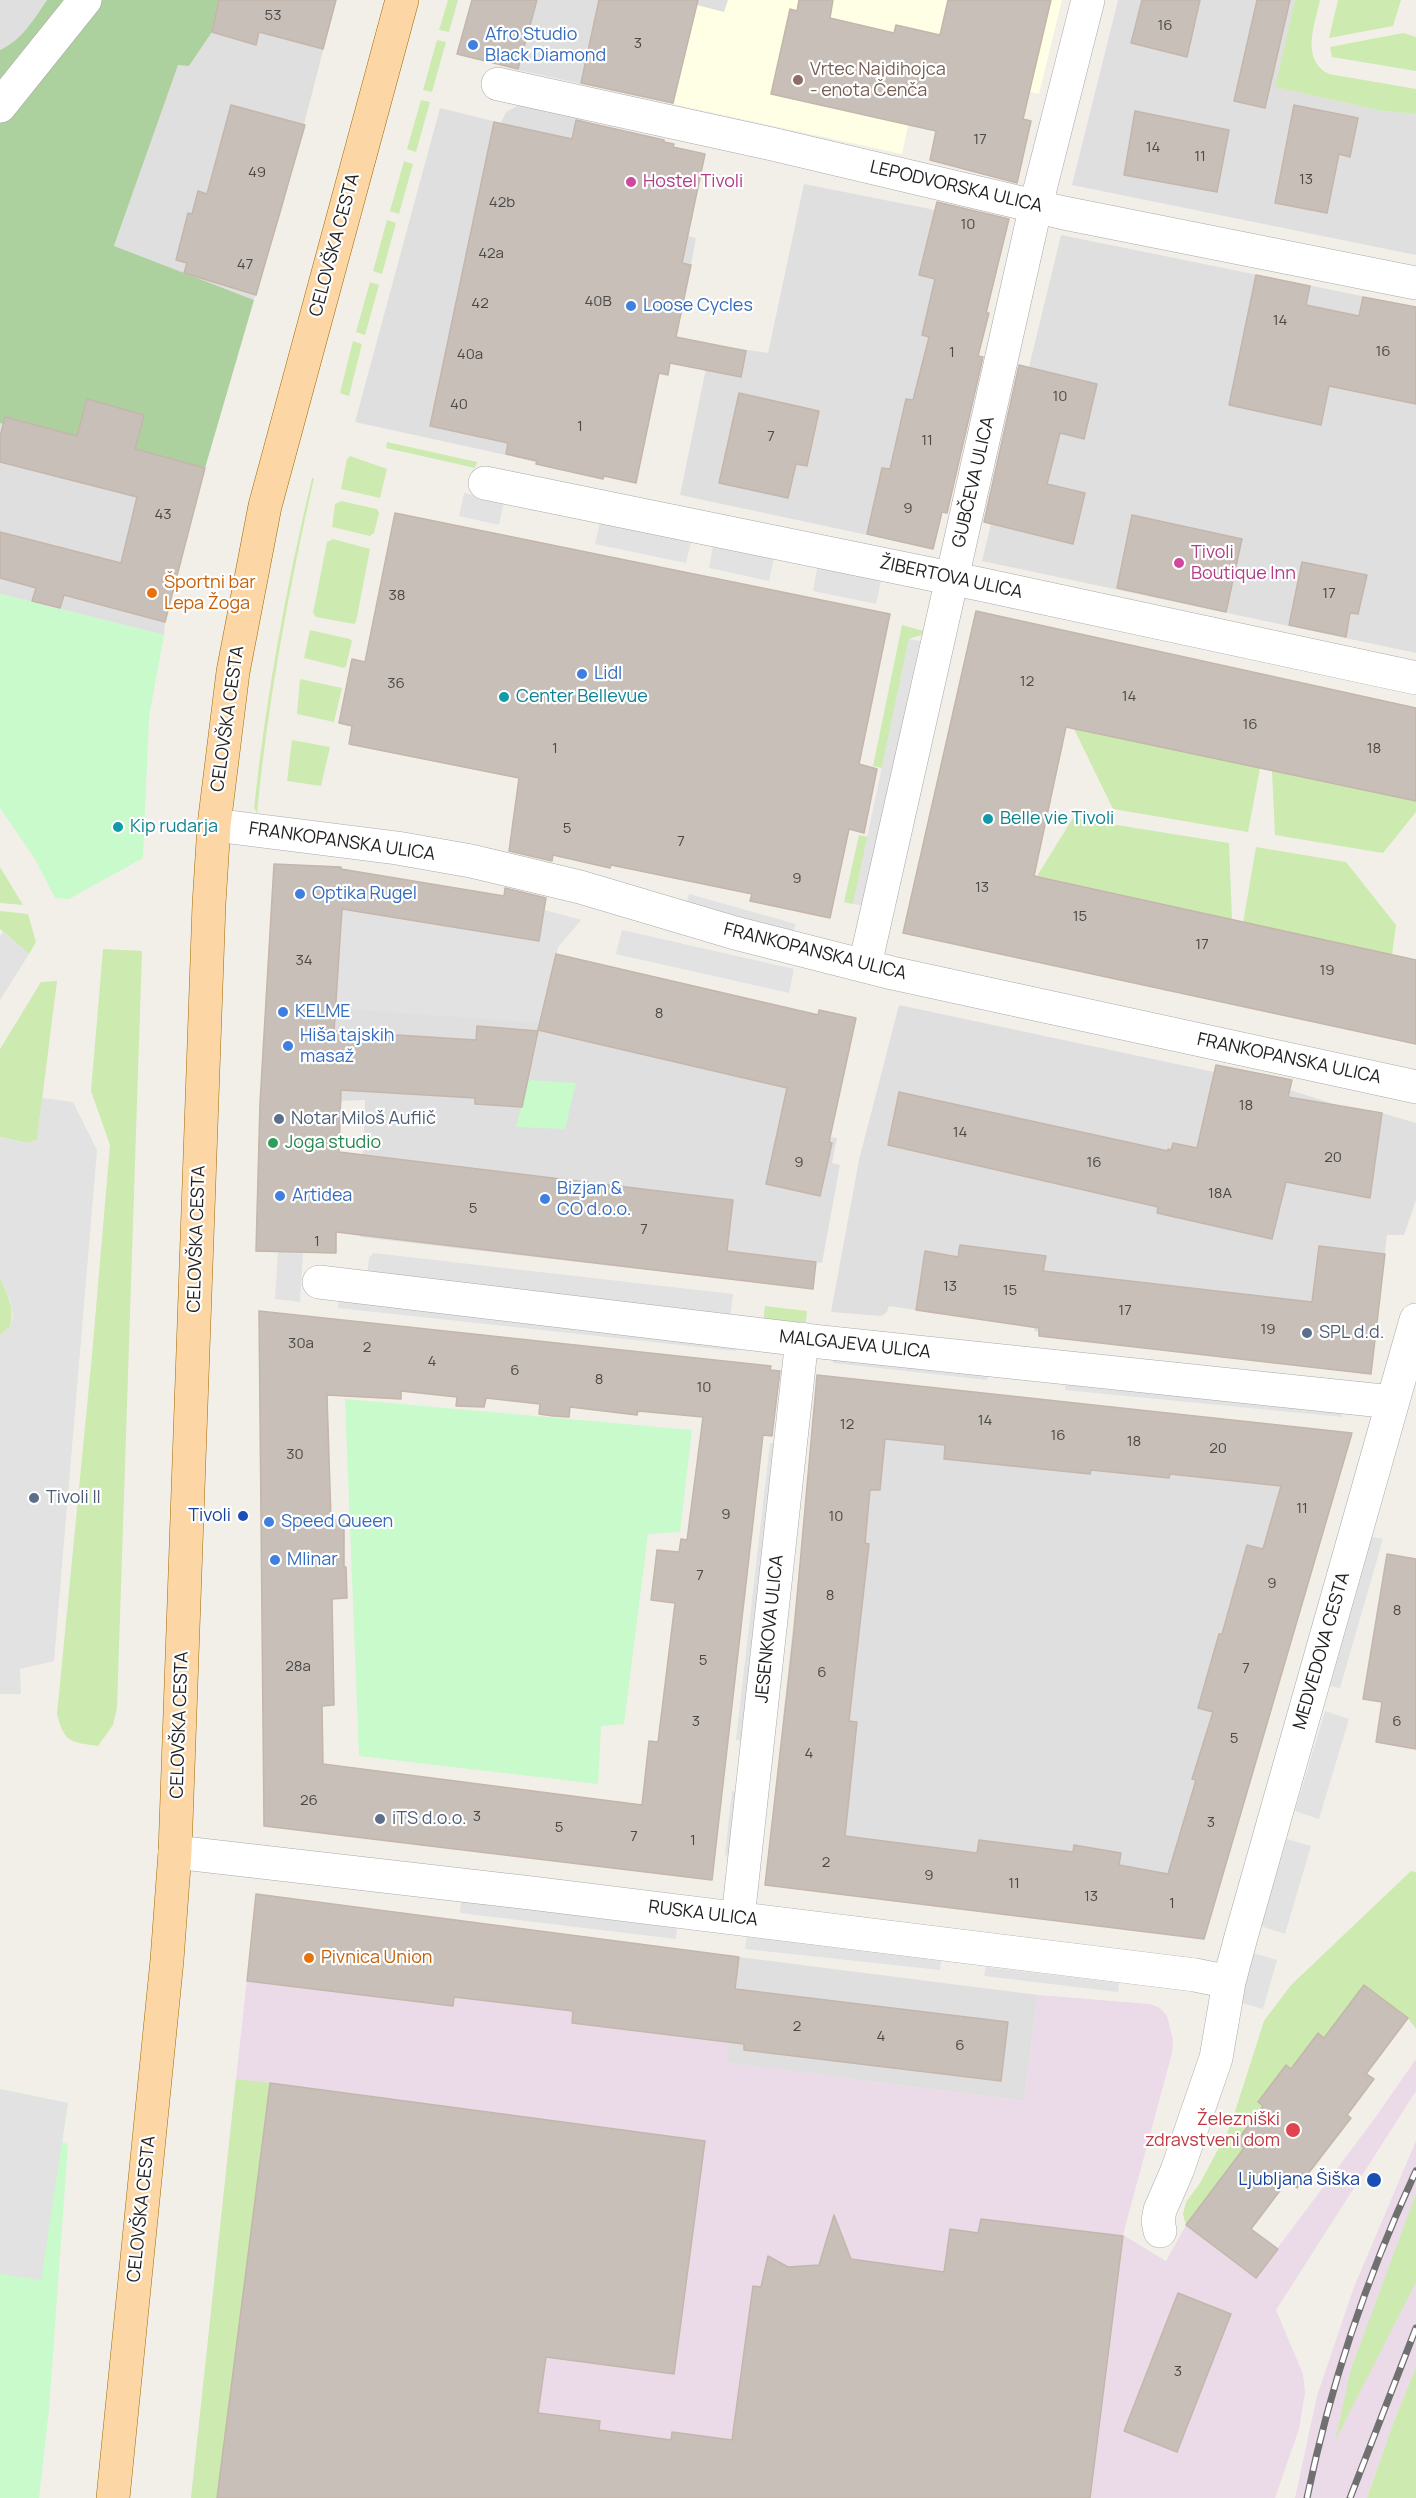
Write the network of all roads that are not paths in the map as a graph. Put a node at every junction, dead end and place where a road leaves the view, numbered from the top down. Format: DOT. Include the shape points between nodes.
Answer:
graph roads {
  1 [pos="85,0"];
  2 [pos="402,0"];
  3 [pos="1088,0"];
  4 [pos="498,84"];
  5 [pos="0,106"];
  6 [pos="1036,205"];
  7 [pos="1416,283"];
  8 [pos="485,483"];
  9 [pos="952,578"];
  10 [pos="1416,678"];
  11 [pos="214,825"];
  12 [pos="865,965"];
  13 [pos="1416,1087"];
  14 [pos="319,1282"];
  15 [pos="1416,1320"];
  16 [pos="802,1339"];
  17 [pos="1392,1402"];
  18 [pos="175,1852"];
  19 [pos="738,1918"];
  20 [pos="1229,1983"];
  21 [pos="1160,2231"];
  22 [pos="113,2498"];
  1 -- 5 [label="street"];
  2 -- 11 [label="main road, CELOVŠKA CESTA" via="265,506 233,672"];
  3 -- 6 [label="street, GUBČEVA ULICA"];
  4 -- 6 [label="street, LEPODVORSKA ULICA"];
  6 -- 7 [label="street, LEPODVORSKA ULICA"];
  6 -- 9 [label="street, GUBČEVA ULICA"];
  8 -- 9 [label="street, ŽIBERTOVA ULICA"];
  9 -- 10 [label="street, ŽIBERTOVA ULICA"];
  9 -- 12 [label="street, GUBČEVA ULICA"];
  11 -- 12 [label="street, FRANKOPANSKA ULICA" via="471,861"];
  11 -- 18 [label="main road, CELOVŠKA CESTA"];
  12 -- 13 [label="street, FRANKOPANSKA ULICA"];
  14 -- 16 [label="street, MALGAJEVA ULICA"];
  15 -- 17 [label="street, MEDVEDOVA CESTA"];
  16 -- 17 [label="street, MALGAJEVA ULICA"];
  16 -- 19 [label="street, JESENKOVA ULICA"];
  17 -- 20 [label="street, MEDVEDOVA CESTA"];
  18 -- 19 [label="street, RUSKA ULICA"];
  18 -- 22 [label="main road, CELOVŠKA CESTA"];
  19 -- 20 [label="street, RUSKA ULICA" via="1195,1975"];
  20 -- 21 [label="street, MEDVEDOVA CESTA" via="1216,2058 1160,2210"];
}
